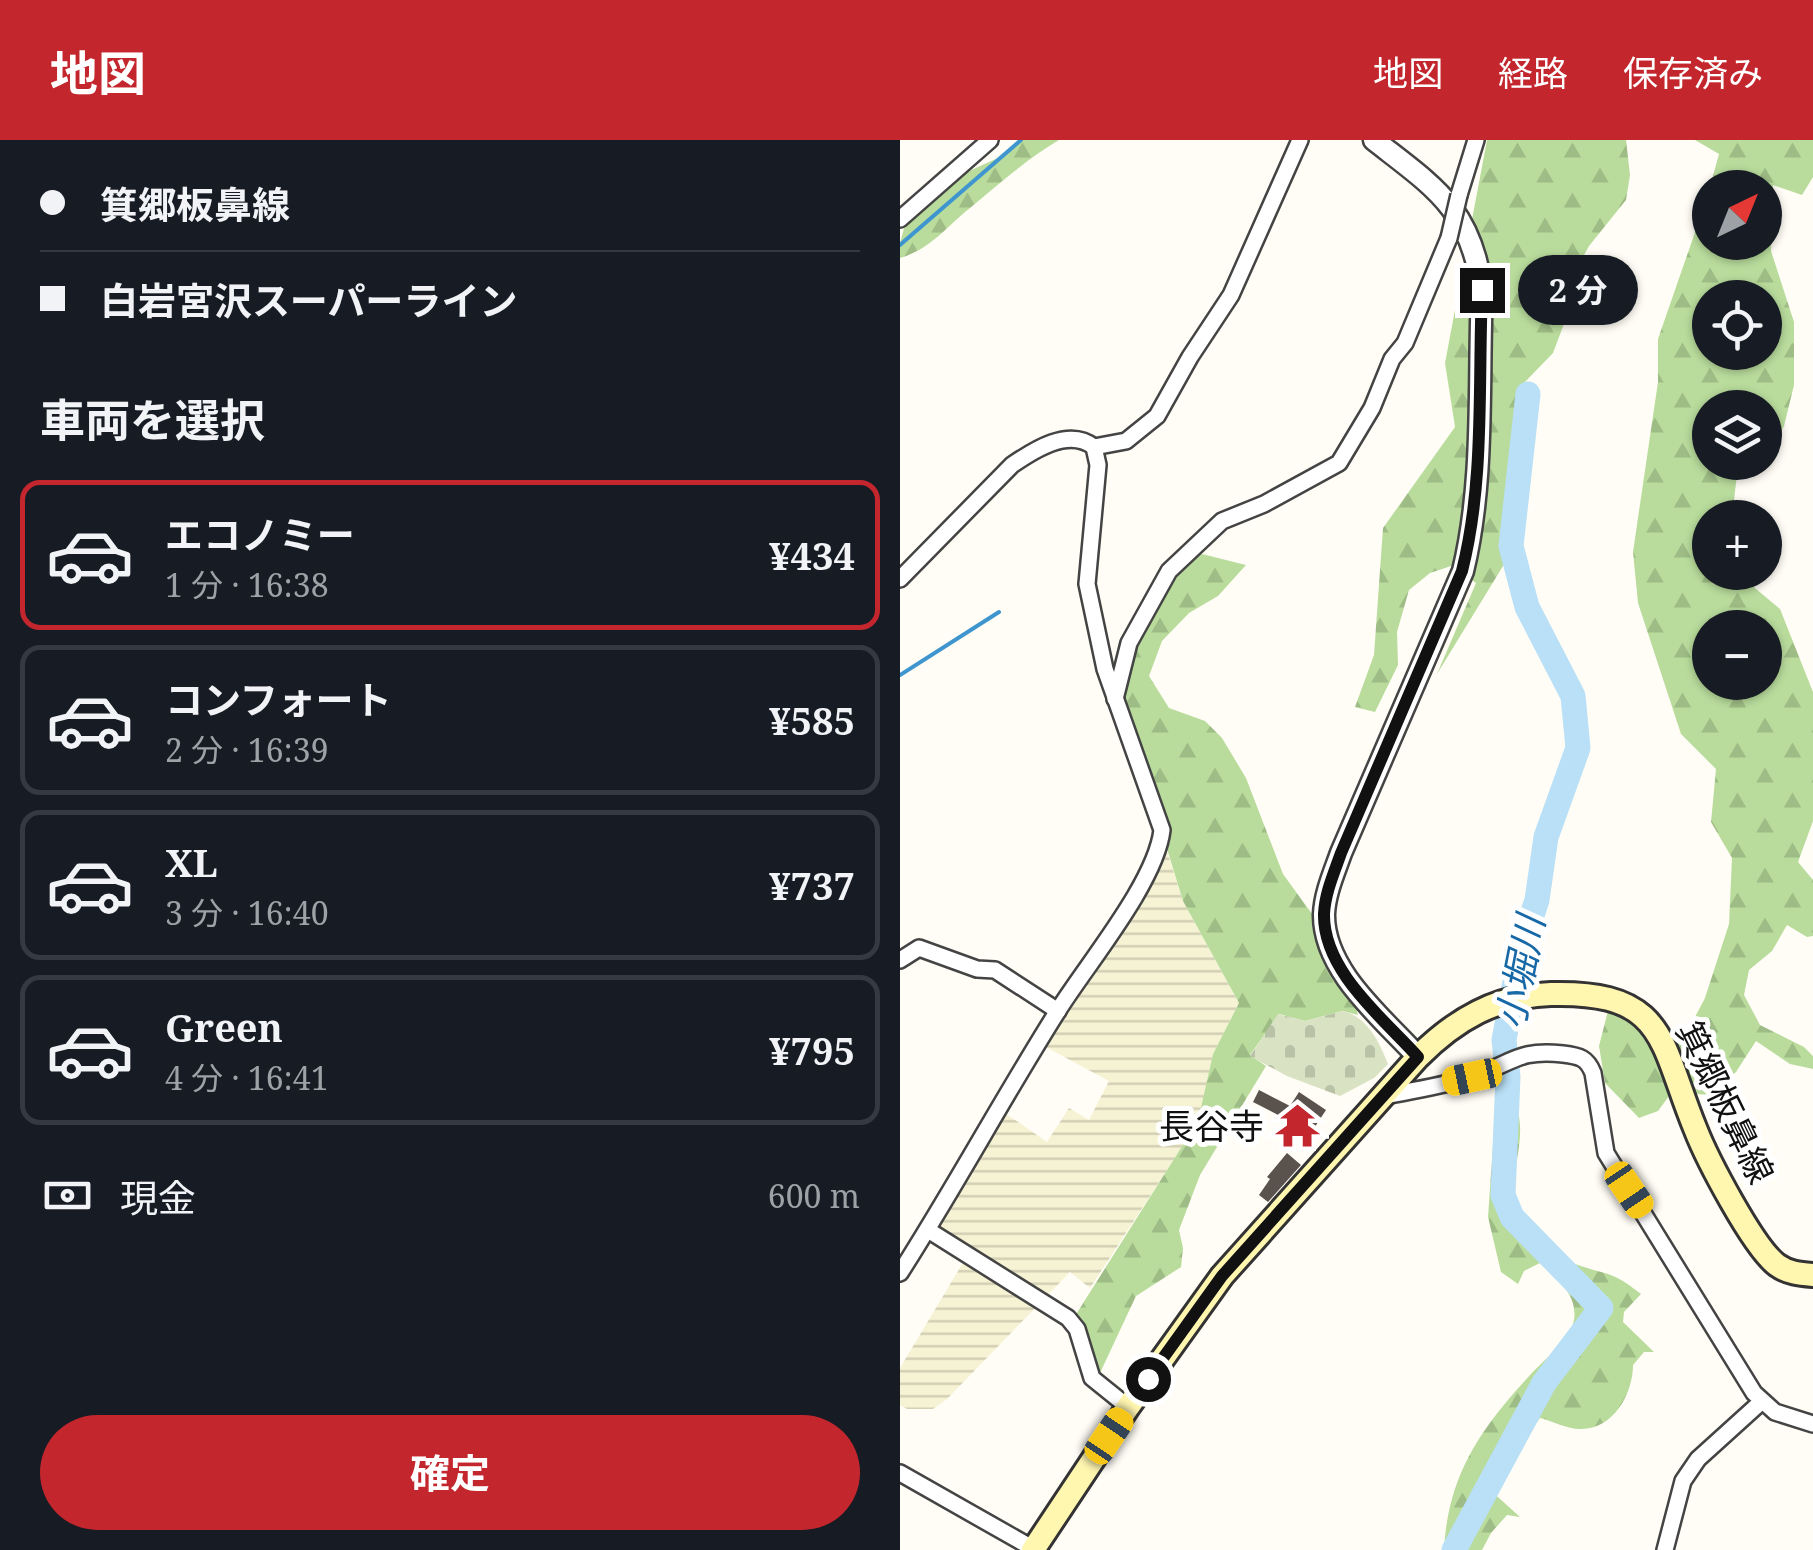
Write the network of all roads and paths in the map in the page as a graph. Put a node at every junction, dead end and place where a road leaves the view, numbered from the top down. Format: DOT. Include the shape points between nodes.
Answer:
graph roads {
  1 [pos="990,140"];
  2 [pos="1300,140"];
  3 [pos="1374,140"];
  4 [pos="1476,140"];
  5 [pos="900,219"];
  6 [pos="1094,448"];
  7 [pos="900,580"];
  8 [pos="1116,698"];
  9 [pos="900,960"];
  10 [pos="1058,1011"];
  11 [pos="1418,1057"];
  12 [pos="1379,1097"];
  13 [pos="928,1230"];
  14 [pos="900,1274"];
  15 [pos="1813,1275"];
  16 [pos="1761,1402"];
  17 [pos="1128,1407"];
  18 [pos="1813,1424"];
  19 [pos="900,1472"];
  20 [pos="1033,1549"];
  21 [pos="1665,1550"];
  1 -- 5 [label="street"];
  2 -- 6 [label="street" via="1230,295 1158,416 1126,441"];
  3 -- 11 [label="street" via="1440,193 1464,224 1482,290 1465,560 1341,853 1324,914 1348,978"];
  4 -- 8 [label="street, bridge" via="1449,238 1405,343 1338,463 1222,521 1169,571 1129,643"];
  6 -- 7 [label="street" via="1064,440 1021,458"];
  6 -- 8 [label="street" via="1087,584"];
  8 -- 10 [label="street" via="1161,842"];
  9 -- 10 [label="street" via="919,948 995,970"];
  10 -- 13 [label="street"];
  11 -- 12 [label="main road, 箕郷板鼻線"];
  11 -- 15 [label="main road, 箕郷板鼻線" via="1454,1024 1498,1002 1584,995 1632,1009 1664,1040 1700,1140 1758,1244 1780,1268"];
  12 -- 16 [label="street" via="1472,1077 1538,1051 1588,1062 1606,1153"];
  12 -- 17 [label="main road, 箕郷板鼻線" via="1222,1276"];
  13 -- 14 [label="street"];
  13 -- 17 [label="street" via="1068,1318 1092,1378"];
  16 -- 18 [label="street"];
  16 -- 21 [label="street" via="1683,1481"];
  17 -- 20 [label="main road, 箕郷板鼻線"];
  19 -- 20 [label="street"];
}
